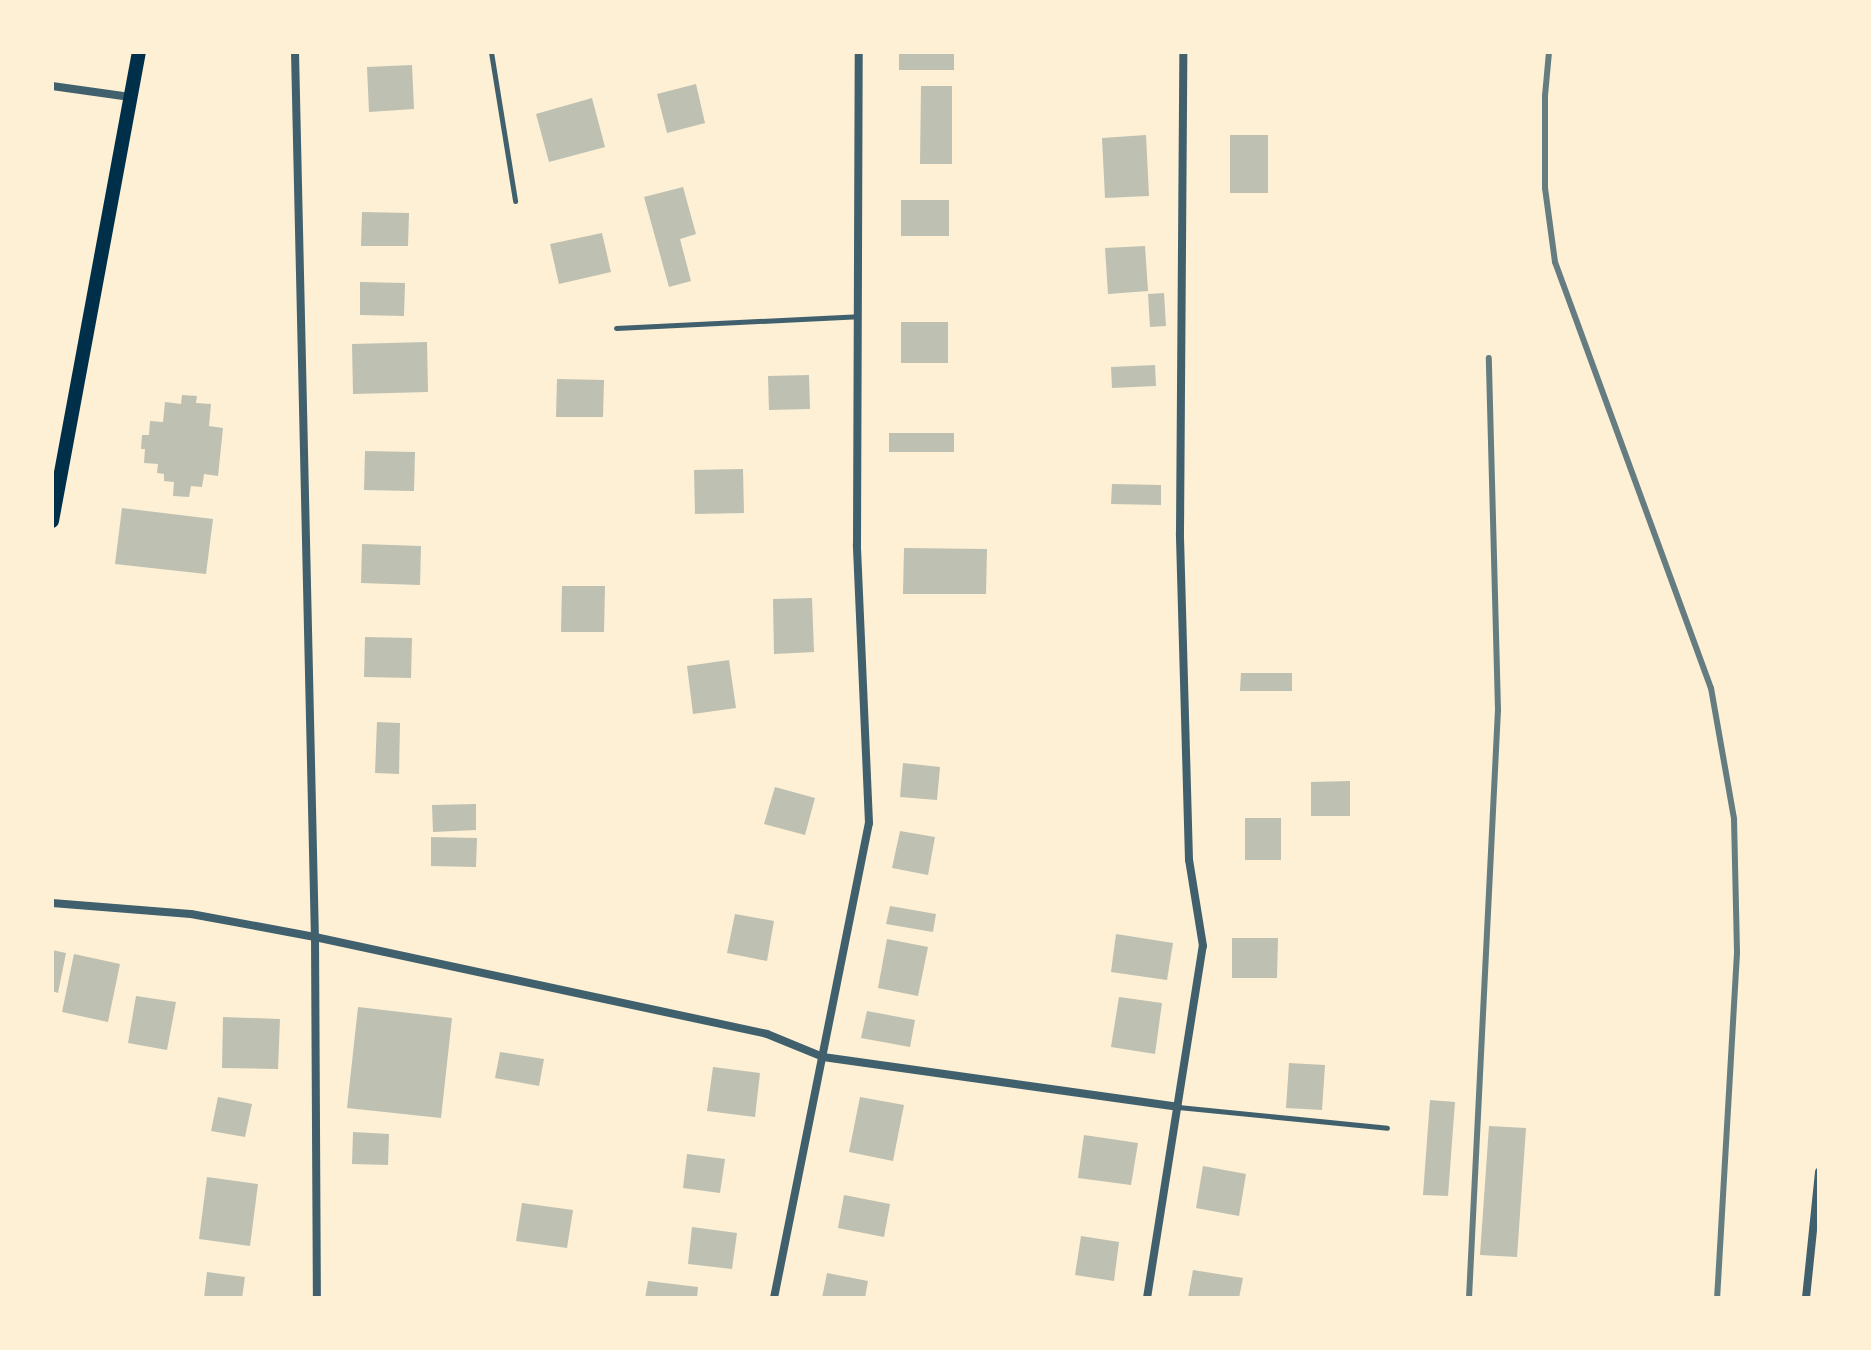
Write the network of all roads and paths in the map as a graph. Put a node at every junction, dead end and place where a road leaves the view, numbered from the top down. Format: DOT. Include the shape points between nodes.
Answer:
graph roads {
  1 [pos="139,52"];
  2 [pos="295,52"];
  3 [pos="491,52"];
  4 [pos="859,52"];
  5 [pos="1183,52"];
  6 [pos="52,86"];
  7 [pos="130,97"];
  8 [pos="515,201"];
  9 [pos="859,316"];
  10 [pos="616,328"];
  11 [pos="52,521"];
  12 [pos="52,903"];
  13 [pos="315,937"];
  14 [pos="823,1057"];
  15 [pos="1177,1107"];
  16 [pos="1387,1128"];
  17 [pos="1819,1172"];
  18 [pos="1816,1234"];
  19 [pos="317,1298"];
  20 [pos="774,1298"];
  21 [pos="1147,1298"];
  22 [pos="1806,1298"];
  1 -- 7 [label="main road"];
  2 -- 13 [label="street"];
  3 -- 8 [label="lane"];
  4 -- 9 [label="street"];
  5 -- 15 [label="street" via="1180,533 1189,860 1203,946"];
  6 -- 7 [label="street"];
  7 -- 11 [label="main road"];
  9 -- 10 [label="lane"];
  9 -- 14 [label="street" via="857,544 869,823"];
  12 -- 13 [label="street" via="191,914"];
  13 -- 14 [label="street" via="767,1034"];
  13 -- 19 [label="street"];
  14 -- 15 [label="street"];
  14 -- 20 [label="street"];
  15 -- 16 [label="lane"];
  15 -- 21 [label="street"];
  17 -- 18 [label="street"];
  18 -- 22 [label="street"];
}
